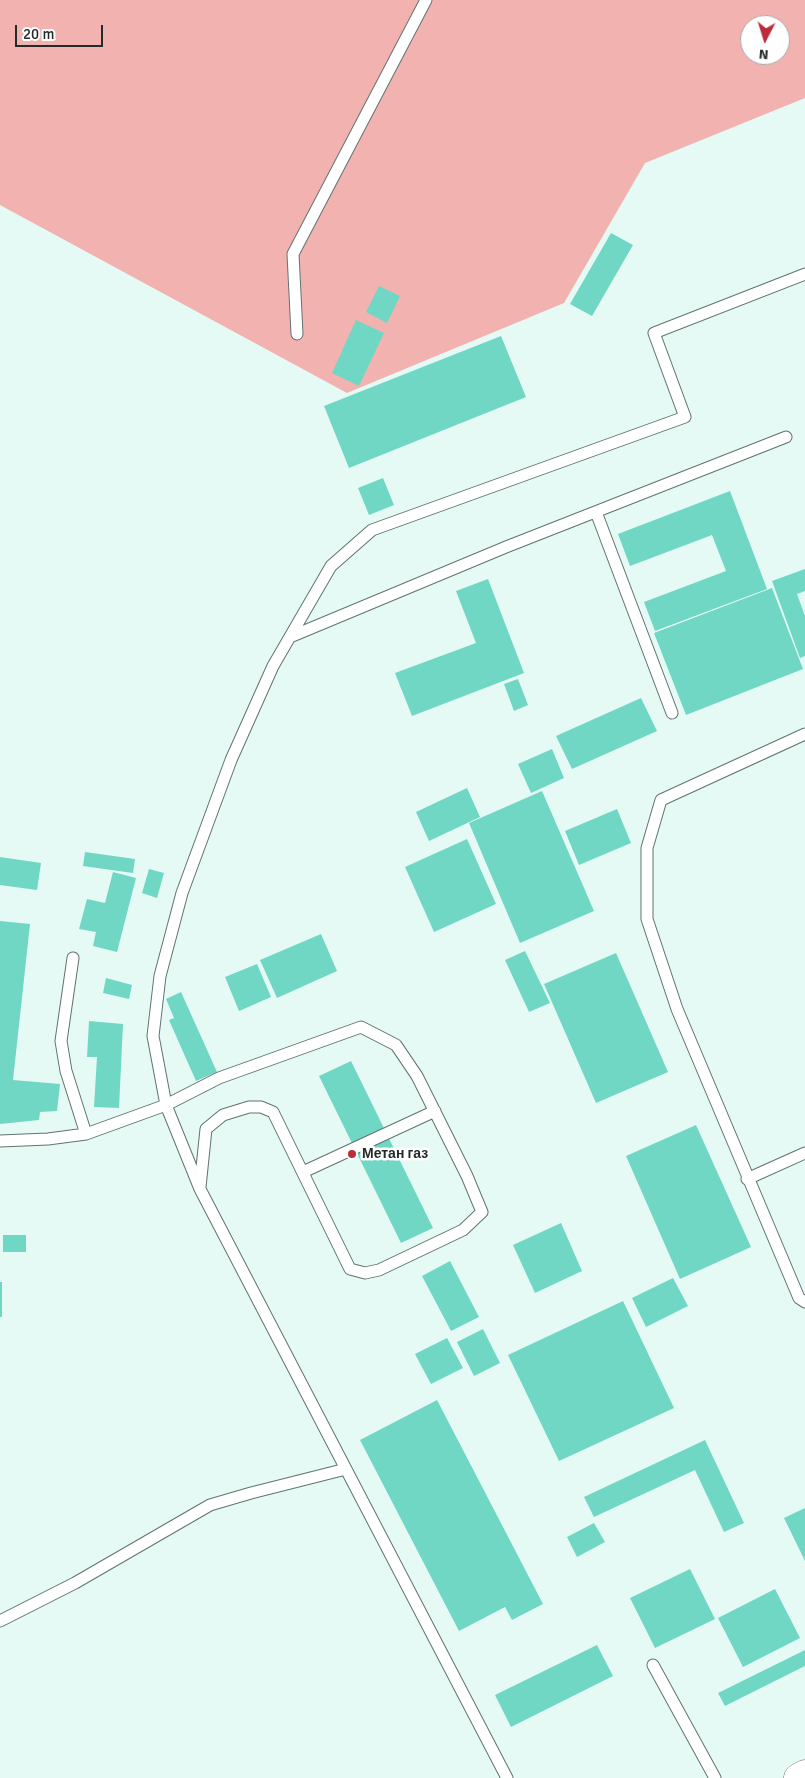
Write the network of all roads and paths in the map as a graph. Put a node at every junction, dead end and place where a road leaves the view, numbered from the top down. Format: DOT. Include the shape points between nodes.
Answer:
graph roads {
  1 [pos="426,0"];
  2 [pos="805,274"];
  3 [pos="297,334"];
  4 [pos="786,437"];
  5 [pos="596,512"];
  6 [pos="290,637"];
  7 [pos="672,713"];
  8 [pos="805,734"];
  9 [pos="72,958"];
  10 [pos="166,1105"];
  11 [pos="434,1110"];
  12 [pos="86,1134"];
  13 [pos="0,1141"];
  14 [pos="805,1153"];
  15 [pos="302,1172"];
  16 [pos="748,1179"];
  17 [pos="200,1188"];
  18 [pos="805,1302"];
  19 [pos="346,1469"];
  20 [pos="0,1621"];
  21 [pos="653,1665"];
  22 [pos="805,1774"];
  23 [pos="507,1778"];
  24 [pos="715,1778"];
  25 [pos="798,1778"];
  1 -- 3 [label="lane" via="293,254"];
  2 -- 6 [label="lane" via="654,333 684,417 372,530 331,566"];
  4 -- 5 [label="lane"];
  5 -- 6 [label="lane"];
  5 -- 7 [label="lane"];
  6 -- 10 [label="lane" via="273,666 231,760 182,893 160,976 153,1036"];
  8 -- 16 [label="lane" via="661,800 647,848 646,919 676,1009"];
  9 -- 12 [label="lane" via="61,1041 66,1071"];
  10 -- 11 [label="lane" via="219,1078 361,1027 396,1045"];
  10 -- 12 [label="lane"];
  10 -- 17 [label="lane"];
  11 -- 15 [label="lane"];
  11 -- 15 [label="lane" via="482,1212 463,1230 379,1270 350,1269"];
  12 -- 13 [label="lane"];
  14 -- 16 [label="lane"];
  15 -- 17 [label="lane" via="273,1112 262,1107 249,1107 222,1115 206,1129"];
  16 -- 18 [label="lane" via="799,1298"];
  17 -- 19 [label="lane"];
  19 -- 20 [label="lane" via="210,1505 75,1583"];
  19 -- 23 [label="lane"];
  21 -- 24 [label="lane"];
  22 -- 25 [label="main road"];
}
